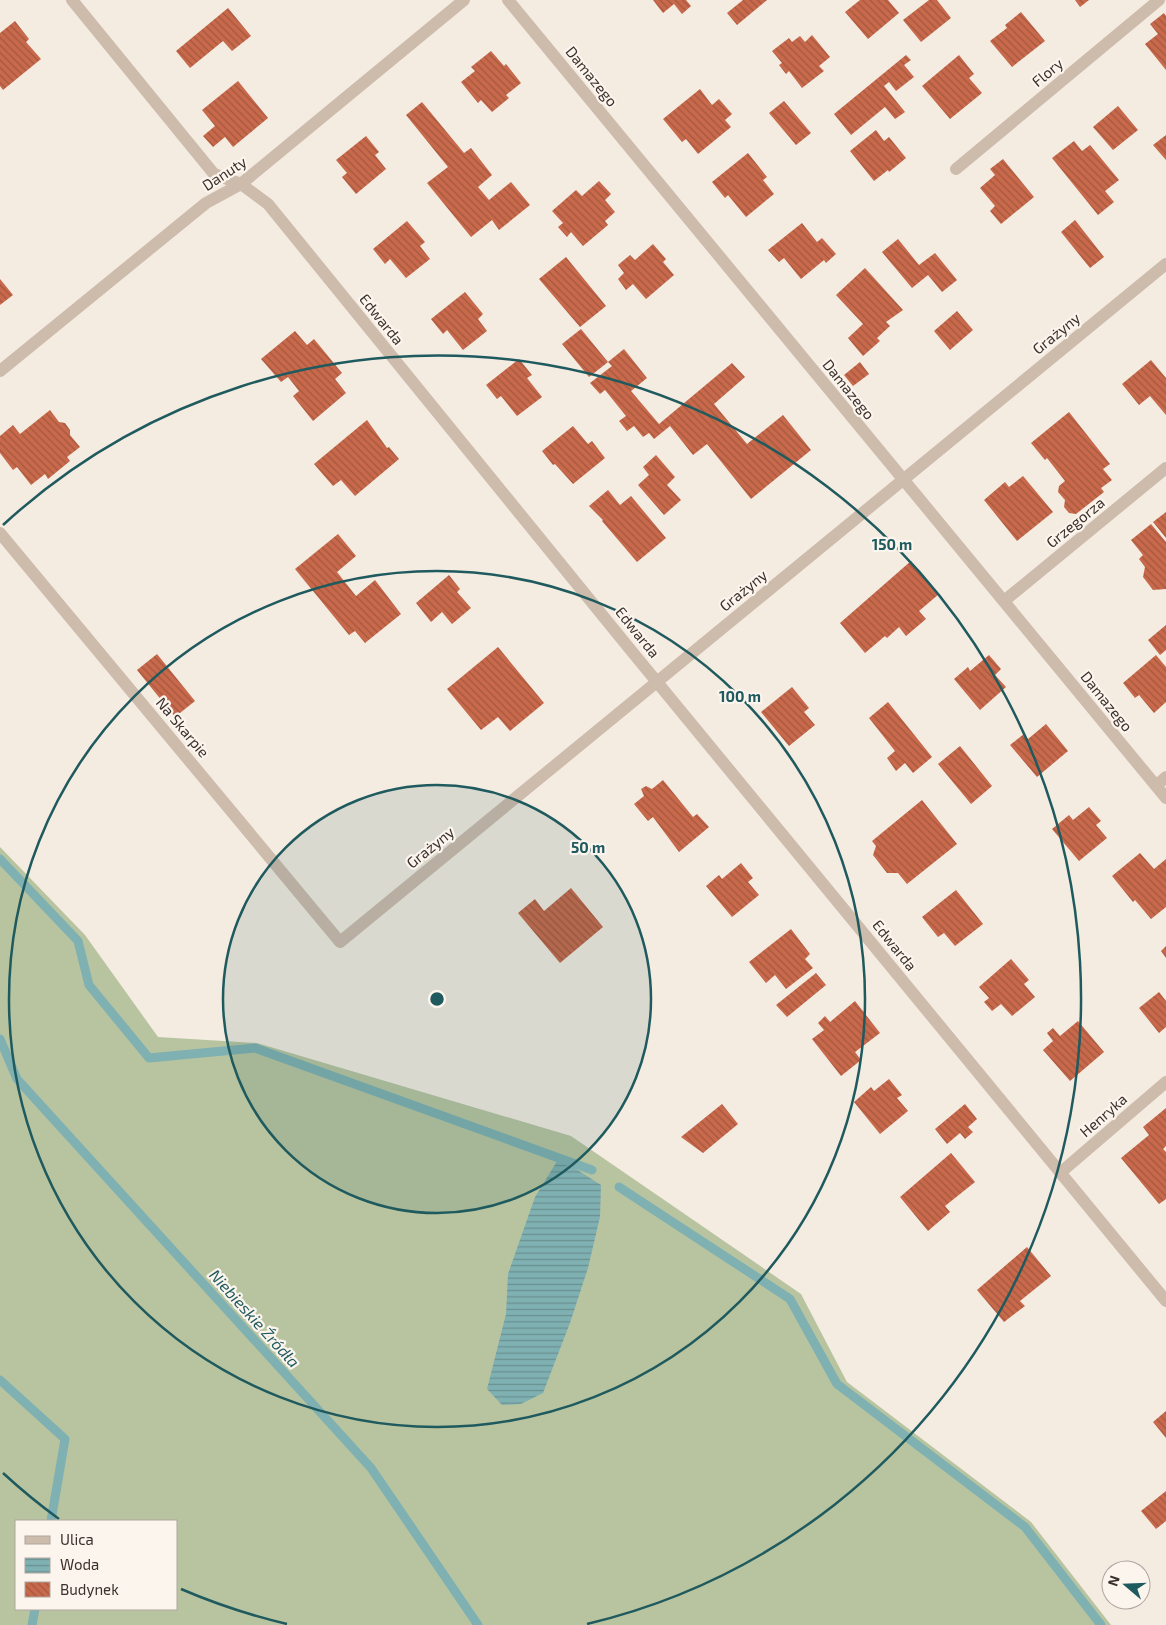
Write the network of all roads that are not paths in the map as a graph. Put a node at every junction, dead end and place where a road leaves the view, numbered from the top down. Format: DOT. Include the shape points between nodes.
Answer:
graph roads {
  1 [pos="72,0"];
  2 [pos="464,0"];
  3 [pos="508,0"];
  4 [pos="1158,0"];
  5 [pos="956,169"];
  6 [pos="241,184"];
  7 [pos="1166,264"];
  8 [pos="0,371"];
  9 [pos="1166,468"];
  10 [pos="903,480"];
  11 [pos="0,533"];
  12 [pos="1004,601"];
  13 [pos="657,681"];
  14 [pos="1166,777"];
  15 [pos="1156,786"];
  16 [pos="1166,798"];
  17 [pos="340,942"];
  18 [pos="1166,1082"];
  19 [pos="1060,1173"];
  20 [pos="1166,1301"];
  1 -- 6 [label="street, Edwarda" via="214,174"];
  2 -- 6 [label="street, Danuty"];
  3 -- 10 [label="street, Damazego"];
  4 -- 5 [label="street, Flory"];
  6 -- 8 [label="street, Danuty" via="206,203"];
  6 -- 13 [label="street, Edwarda" via="268,204"];
  7 -- 10 [label="street, Grażyny"];
  9 -- 12 [label="street, Grzegorza"];
  10 -- 12 [label="street, Damazego"];
  10 -- 13 [label="street, Grażyny"];
  11 -- 17 [label="street, Na Skarpie"];
  12 -- 15 [label="street, Damazego"];
  13 -- 17 [label="street, Grażyny"];
  13 -- 19 [label="street, Edwarda"];
  14 -- 15 [label="street"];
  15 -- 16 [label="street, Damazego"];
  18 -- 19 [label="street, Henryka"];
  19 -- 20 [label="street, Edwarda"];
}
